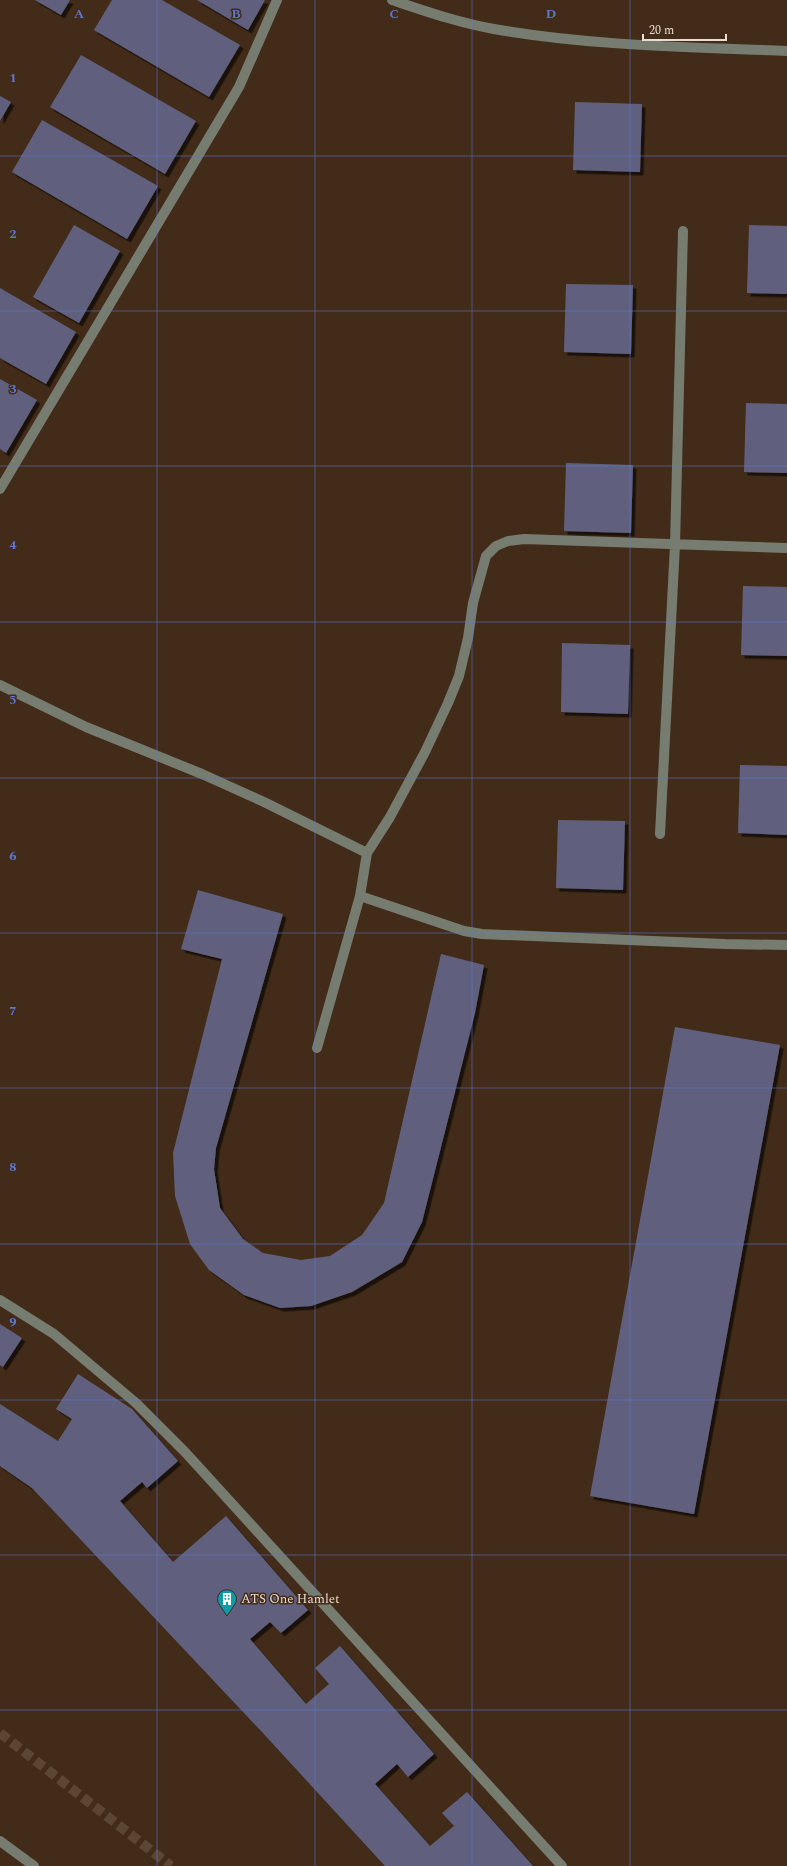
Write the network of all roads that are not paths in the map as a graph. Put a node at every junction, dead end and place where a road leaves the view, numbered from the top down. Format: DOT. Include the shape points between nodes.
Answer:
graph roads {
  1 [pos="277,0"];
  2 [pos="392,0"];
  3 [pos="787,51"];
  4 [pos="683,231"];
  5 [pos="0,489"];
  6 [pos="675,545"];
  7 [pos="787,548"];
  8 [pos="0,685"];
  9 [pos="660,834"];
  10 [pos="367,853"];
  11 [pos="360,896"];
  12 [pos="787,945"];
  13 [pos="317,1048"];
  14 [pos="0,1300"];
  15 [pos="0,1841"];
  16 [pos="34,1866"];
  17 [pos="562,1866"];
  1 -- 5 [label="street" via="239,87"];
  2 -- 3 [label="street" via="448,19 493,29 599,43"];
  4 -- 6 [label="street"];
  6 -- 7 [label="street"];
  6 -- 9 [label="street"];
  6 -- 10 [label="street" via="524,539 496,546 486,556 461,668 448,703 390,817"];
  8 -- 10 [label="street" via="86,727 257,798"];
  10 -- 11 [label="street"];
  11 -- 12 [label="street" via="464,931 482,934"];
  11 -- 13 [label="street"];
  14 -- 17 [label="street" via="54,1334 141,1408 185,1452"];
  15 -- 16 [label="street"];
}
